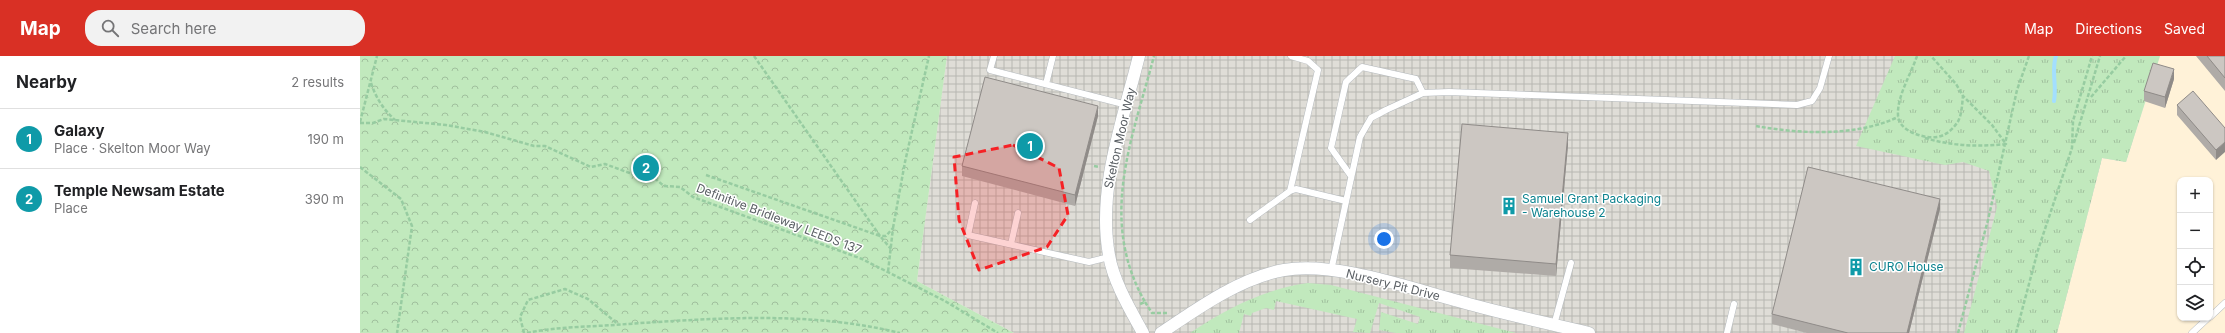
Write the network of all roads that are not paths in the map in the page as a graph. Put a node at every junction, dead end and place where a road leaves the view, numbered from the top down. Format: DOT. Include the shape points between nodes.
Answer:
graph roads {
  1 [pos="994,56"];
  2 [pos="1053,56"];
  3 [pos="1139,56"];
  4 [pos="1291,56"];
  5 [pos="1829,56"];
  6 [pos="1046,84"];
  7 [pos="1423,93"];
  8 [pos="1127,105"];
  9 [pos="1351,176"];
  10 [pos="1290,191"];
  11 [pos="1346,201"];
  12 [pos="975,203"];
  13 [pos="1018,213"];
  14 [pos="1250,220"];
  15 [pos="1011,244"];
  16 [pos="1109,257"];
  17 [pos="1571,263"];
  18 [pos="1331,271"];
  19 [pos="2225,303"];
  20 [pos="1734,304"];
  21 [pos="2213,314"];
  22 [pos="2205,321"];
  23 [pos="1554,325"];
  24 [pos="1143,333"];
  25 [pos="1161,333"];
  26 [pos="1589,333"];
  27 [pos="1727,333"];
  28 [pos="2192,333"];
  1 -- 6 [label="lane" via="990,70"];
  2 -- 6 [label="lane"];
  3 -- 8 [label="street, Skelton Moor Way"];
  4 -- 10 [label="lane" via="1308,61 1318,70"];
  5 -- 7 [label="lane" via="1820,88 1812,101 1797,105 1456,92"];
  6 -- 8 [label="lane"];
  7 -- 9 [label="lane" via="1371,118 1360,137"];
  7 -- 9 [label="lane" via="1416,79 1362,67 1346,82 1331,148"];
  8 -- 16 [label="street, Skelton Moor Way" via="1107,188 1106,234"];
  9 -- 11 [label="lane"];
  10 -- 11 [label="lane" via="1296,189"];
  10 -- 14 [label="lane"];
  11 -- 18 [label="lane"];
  12 -- 15 [label="lane" via="968,235"];
  13 -- 15 [label="lane"];
  15 -- 16 [label="lane" via="1089,262"];
  16 -- 24 [label="street, Skelton Moor Way" via="1130,309"];
  17 -- 23 [label="lane"];
  18 -- 23 [label="street, Nursery Pit Drive" via="1373,278"];
  18 -- 25 [label="street, Nursery Pit Drive" via="1316,268 1263,275 1219,296"];
  19 -- 21 [label="lane"];
  20 -- 27 [label="lane"];
  22 -- 28 [label="lane"];
  23 -- 26 [label="street, Nursery Pit Drive"];
}
